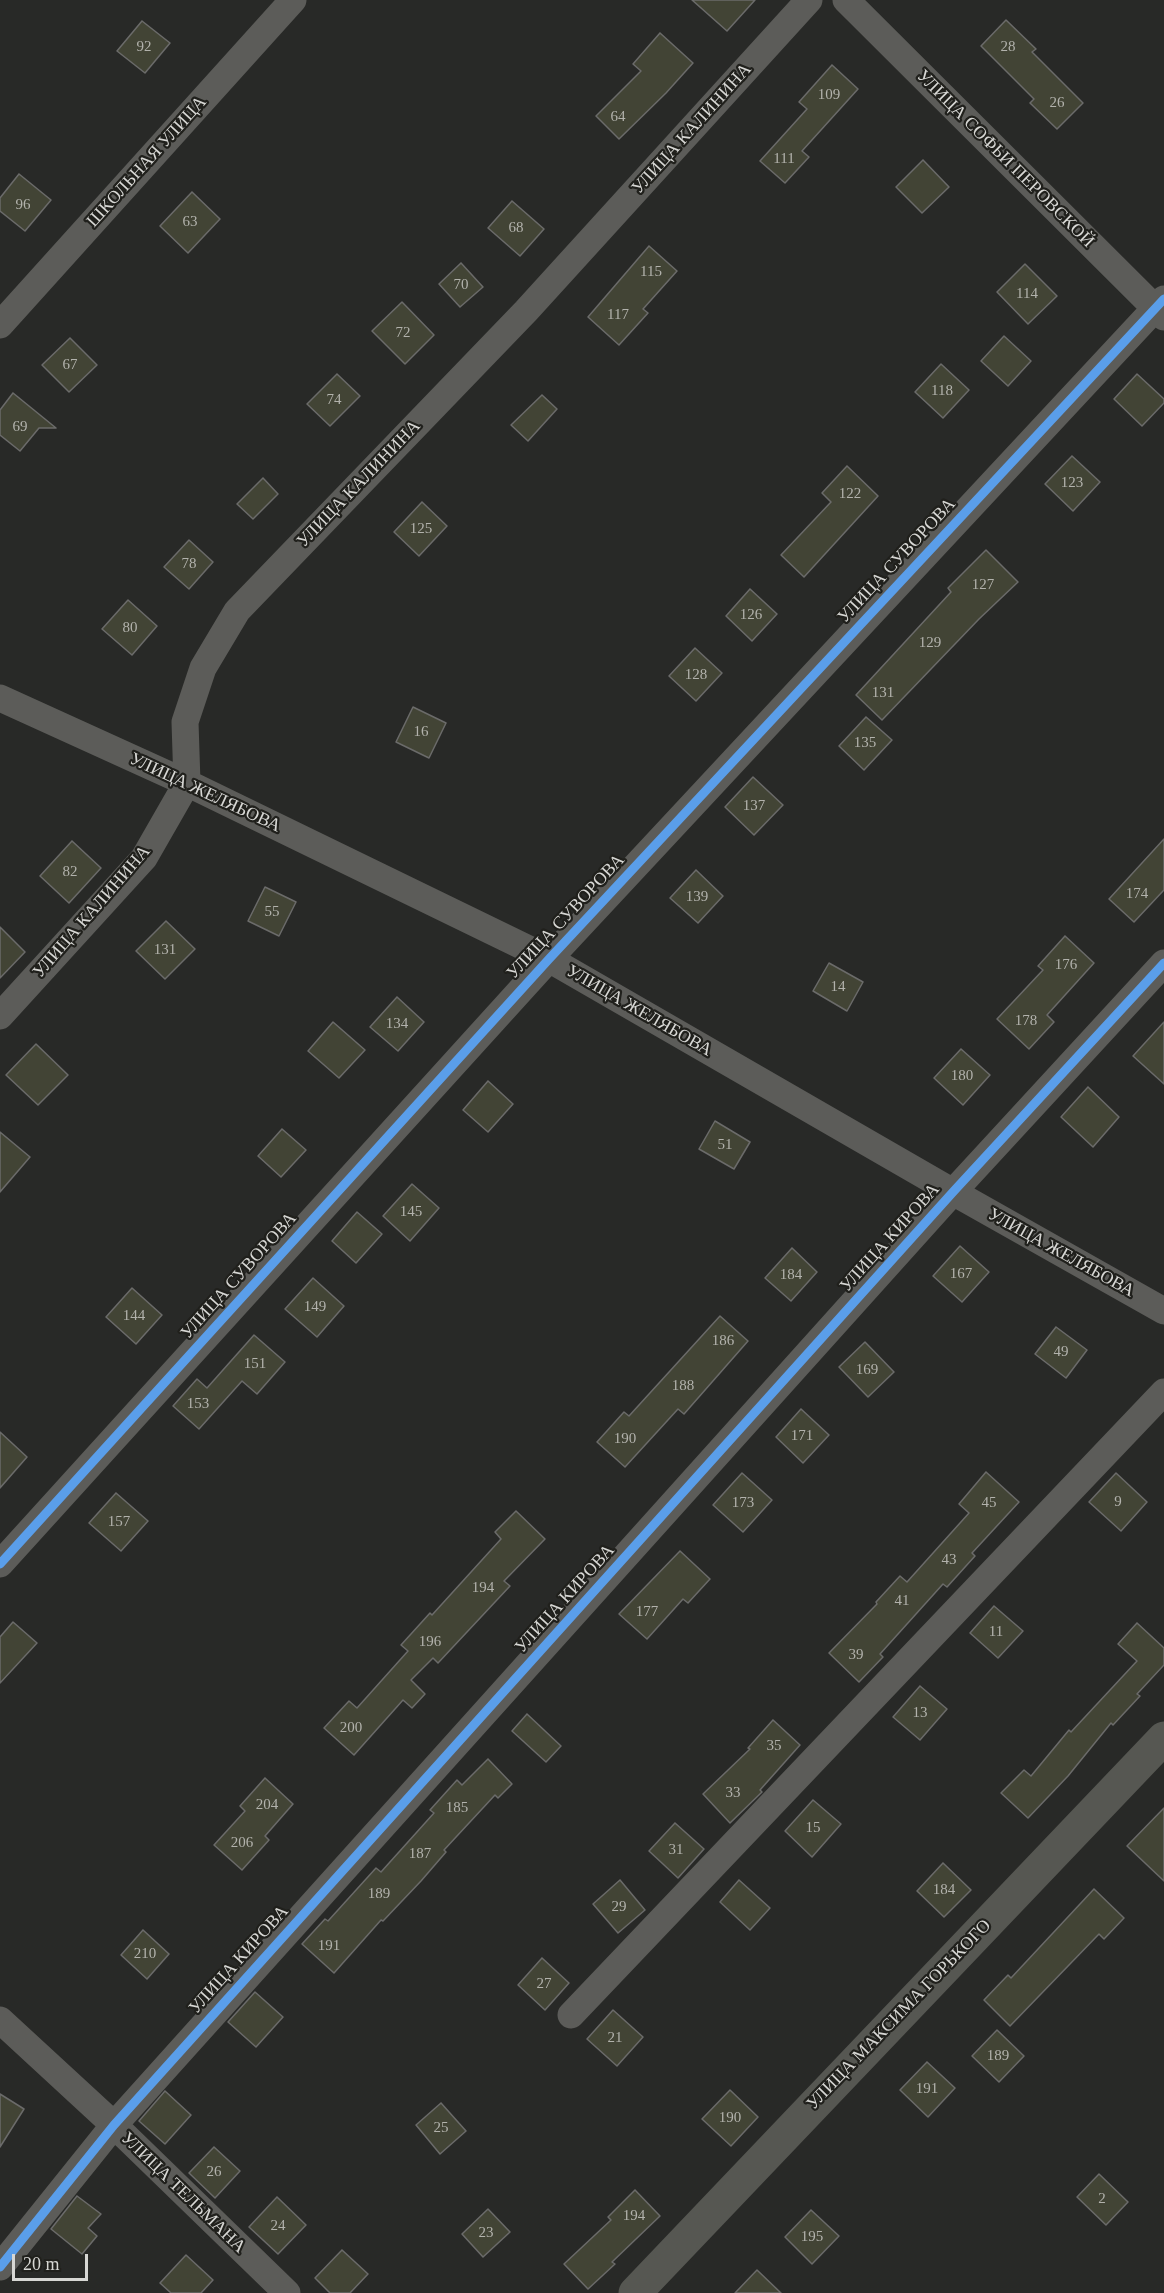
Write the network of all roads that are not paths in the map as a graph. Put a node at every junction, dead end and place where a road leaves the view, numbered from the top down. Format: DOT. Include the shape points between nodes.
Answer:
graph roads {
  1 [pos="293,0"];
  2 [pos="809,0"];
  3 [pos="846,0"];
  4 [pos="1161,308"];
  5 [pos="0,325"];
  6 [pos="0,698"];
  7 [pos="187,783"];
  8 [pos="549,959"];
  9 [pos="1164,963"];
  10 [pos="0,1016"];
  11 [pos="953,1192"];
  12 [pos="1164,1311"];
  13 [pos="1164,1392"];
  14 [pos="0,1564"];
  15 [pos="1164,1738"];
  16 [pos="571,2015"];
  17 [pos="0,2020"];
  18 [pos="114,2125"];
  19 [pos="0,2267"];
  20 [pos="287,2293"];
  21 [pos="635,2293"];
  1 -- 5 [label="street, ШКОЛЬНАЯ УЛИЦА"];
  2 -- 7 [label="street, УЛИЦА КАЛИНИНА" via="526,311 237,611 203,668 185,722"];
  3 -- 4 [label="street, УЛИЦА СОФЬИ ПЕРОВСКОЙ"];
  4 -- 8 [label="street, УЛИЦА СУВОРОВА"];
  6 -- 7 [label="street, УЛИЦА ЖЕЛЯБОВА"];
  7 -- 8 [label="street, УЛИЦА ЖЕЛЯБОВА"];
  7 -- 10 [label="street, УЛИЦА КАЛИНИНА" via="144,858"];
  8 -- 11 [label="street, УЛИЦА ЖЕЛЯБОВА"];
  8 -- 14 [label="street, УЛИЦА СУВОРОВА"];
  9 -- 11 [label="street, УЛИЦА КИРОВА"];
  11 -- 12 [label="street, УЛИЦА ЖЕЛЯБОВА"];
  11 -- 18 [label="street, УЛИЦА КИРОВА"];
  13 -- 16 [label="street"];
  15 -- 21 [label="street, УЛИЦА МАКСИМА ГОРЬКОГО"];
  17 -- 18 [label="street, УЛИЦА ТЕЛЬМАНА"];
  18 -- 19 [label="street, УЛИЦА КИРОВА"];
  18 -- 20 [label="street, УЛИЦА ТЕЛЬМАНА"];
}
